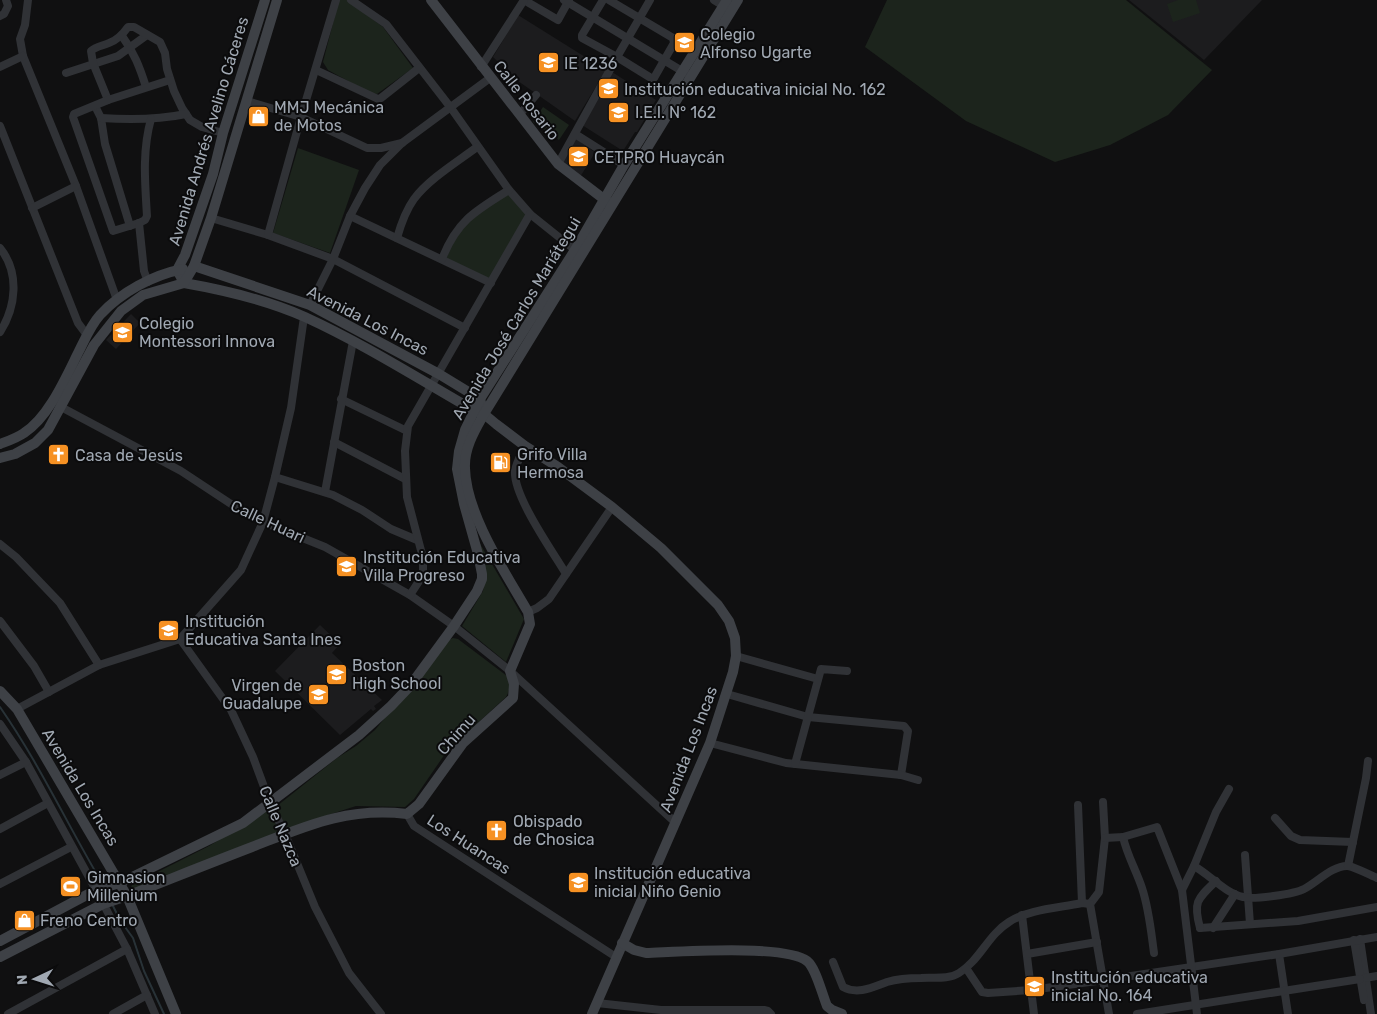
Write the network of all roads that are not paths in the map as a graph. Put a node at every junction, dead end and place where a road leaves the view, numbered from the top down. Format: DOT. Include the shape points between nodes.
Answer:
graph roads {
  1 [pos="6,0"];
  2 [pos="28,0"];
  3 [pos="265,0"];
  4 [pos="277,0"];
  5 [pos="336,0"];
  6 [pos="351,0"];
  7 [pos="431,0"];
  8 [pos="524,0"];
  9 [pos="603,0"];
  10 [pos="608,0"];
  11 [pos="650,0"];
  12 [pos="714,0"];
  13 [pos="738,0"];
  14 [pos="567,1"];
  15 [pos="727,5"];
  16 [pos="0,16"];
  17 [pos="593,17"];
  18 [pos="640,18"];
  19 [pos="259,19"];
  20 [pos="271,22"];
  21 [pos="147,35"];
  22 [pos="122,36"];
  23 [pos="627,38"];
  24 [pos="131,48"];
  25 [pos="23,56"];
  26 [pos="616,57"];
  27 [pos="664,60"];
  28 [pos="93,63"];
  29 [pos="0,67"];
  30 [pos="482,67"];
  31 [pos="419,68"];
  32 [pos="316,70"];
  33 [pos="66,72"];
  34 [pos="687,75"];
  35 [pos="490,78"];
  36 [pos="170,80"];
  37 [pos="146,87"];
  38 [pos="536,95"];
  39 [pos="108,100"];
  40 [pos="247,101"];
  41 [pos="95,106"];
  42 [pos="451,108"];
  43 [pos="186,114"];
  44 [pos="520,114"];
  45 [pos="301,117"];
  46 [pos="101,118"];
  47 [pos="151,119"];
  48 [pos="0,126"];
  49 [pos="223,133"];
  50 [pos="575,134"];
  51 [pos="402,143"];
  52 [pos="477,147"];
  53 [pos="558,164"];
  54 [pos="624,165"];
  55 [pos="213,174"];
  56 [pos="224,178"];
  57 [pos="76,186"];
  58 [pos="509,190"];
  59 [pos="608,202"];
  60 [pos="32,208"];
  61 [pos="530,214"];
  62 [pos="350,216"];
  63 [pos="211,218"];
  64 [pos="139,223"];
  65 [pos="130,226"];
  66 [pos="268,235"];
  67 [pos="397,238"];
  68 [pos="0,248"];
  69 [pos="575,250"];
  70 [pos="333,259"];
  71 [pos="442,259"];
  72 [pos="194,266"];
  73 [pos="177,270"];
  74 [pos="148,282"];
  75 [pos="184,283"];
  76 [pos="491,283"];
  77 [pos="117,300"];
  78 [pos="310,304"];
  79 [pos="304,317"];
  80 [pos="465,328"];
  81 [pos="0,332"];
  82 [pos="87,335"];
  83 [pos="353,341"];
  84 [pos="439,374"];
  85 [pos="432,386"];
  86 [pos="341,399"];
  87 [pos="480,399"];
  88 [pos="61,408"];
  89 [pos="480,412"];
  90 [pos="407,431"];
  91 [pos="334,442"];
  92 [pos="0,444"];
  93 [pos="525,446"];
  94 [pos="0,458"];
  95 [pos="275,477"];
  96 [pos="406,479"];
  97 [pos="325,492"];
  98 [pos="612,508"];
  99 [pos="263,522"];
  100 [pos="417,540"];
  101 [pos="0,544"];
  102 [pos="566,574"];
  103 [pos="410,595"];
  104 [pos="528,612"];
  105 [pos="0,621"];
  106 [pos="454,626"];
  107 [pos="180,639"];
  108 [pos="736,656"];
  109 [pos="99,665"];
  110 [pos="510,671"];
  111 [pos="847,671"];
  112 [pos="818,679"];
  113 [pos="0,691"];
  114 [pos="49,692"];
  115 [pos="726,694"];
  116 [pos="17,709"];
  117 [pos="808,716"];
  118 [pos="0,724"];
  119 [pos="710,742"];
  120 [pos="1368,761"];
  121 [pos="26,762"];
  122 [pos="795,764"];
  123 [pos="0,775"];
  124 [pos="901,775"];
  125 [pos="918,780"];
  126 [pos="1229,789"];
  127 [pos="1102,802"];
  128 [pos="270,803"];
  129 [pos="48,804"];
  130 [pos="1078,805"];
  131 [pos="407,814"];
  132 [pos="1275,818"];
  133 [pos="676,823"];
  134 [pos="0,829"];
  135 [pos="285,834"];
  136 [pos="1122,837"];
  137 [pos="1105,838"];
  138 [pos="1353,842"];
  139 [pos="71,846"];
  140 [pos="1245,855"];
  141 [pos="1194,866"];
  142 [pos="1348,866"];
  143 [pos="1377,878"];
  144 [pos="1216,881"];
  145 [pos="120,883"];
  146 [pos="0,884"];
  147 [pos="96,890"];
  148 [pos="1182,890"];
  149 [pos="1235,894"];
  150 [pos="127,896"];
  151 [pos="1248,898"];
  152 [pos="1086,903"];
  153 [pos="103,904"];
  154 [pos="1377,907"];
  155 [pos="1022,915"];
  156 [pos="1250,924"];
  157 [pos="1200,928"];
  158 [pos="1213,928"];
  159 [pos="1188,935"];
  160 [pos="1377,937"];
  161 [pos="1357,940"];
  162 [pos="0,941"];
  163 [pos="1097,942"];
  164 [pos="622,943"];
  165 [pos="127,949"];
  166 [pos="1154,953"];
  167 [pos="1027,954"];
  168 [pos="1279,954"];
  169 [pos="0,957"];
  170 [pos="616,957"];
  171 [pos="833,962"];
  172 [pos="1192,966"];
  173 [pos="966,968"];
  174 [pos="1377,976"];
  175 [pos="1362,979"];
  176 [pos="1104,980"];
  177 [pos="1030,990"];
  178 [pos="1285,992"];
  179 [pos="147,995"];
  180 [pos="597,1003"];
  181 [pos="1196,1010"];
  182 [pos="660,1012"];
  183 [pos="691,1012"];
  184 [pos="8,1014"];
  185 [pos="112,1014"];
  186 [pos="155,1014"];
  187 [pos="176,1014"];
  188 [pos="381,1014"];
  189 [pos="592,1014"];
  190 [pos="771,1014"];
  191 [pos="838,1014"];
  192 [pos="1034,1014"];
  193 [pos="1109,1014"];
  194 [pos="1137,1014"];
  195 [pos="1288,1014"];
  196 [pos="1366,1014"];
  197 [pos="1374,1014"];
  1 -- 16 [label="street" via="8,6"];
  2 -- 25 [label="street" via="20,39"];
  3 -- 19 [label="main road, Avenida Andrés Avelino Cáceres"];
  4 -- 20 [label="main road, Avenida Andrés Avelino Cáceres"];
  5 -- 32 [label="street"];
  6 -- 31 [label="street" via="386,24"];
  7 -- 30 [label="main road, Calle Rosario"];
  8 -- 14 [label="street" via="558,20"];
  8 -- 30 [label="street"];
  9 -- 17 [label="street"];
  10 -- 18 [label="street"];
  11 -- 18 [label="street"];
  12 -- 15 [label="street"];
  13 -- 15 [label="main road, Avenida José Carlos Mariátegui"];
  14 -- 17 [label="street"];
  15 -- 34 [label="main road, Avenida José Carlos Mariátegui"];
  17 -- 23 [label="street"];
  17 -- 26 [label="street" via="582,38"];
  18 -- 23 [label="street"];
  18 -- 27 [label="street" via="673,38 674,43"];
  19 -- 20 [label="main road"];
  19 -- 49 [label="main road, Avenida Andrés Avelino Cáceres"];
  20 -- 40 [label="main road, Avenida Andrés Avelino Cáceres"];
  21 -- 22 [label="street" via="131,26"];
  21 -- 24 [label="street"];
  21 -- 36 [label="street" via="163,47"];
  22 -- 24 [label="street"];
  22 -- 28 [label="street" via="90,51"];
  23 -- 26 [label="street"];
  23 -- 27 [label="street"];
  24 -- 28 [label="street" via="118,56"];
  24 -- 37 [label="street"];
  25 -- 29 [label="street"];
  25 -- 57 [label="street"];
  26 -- 27 [label="street" via="652,79"];
  26 -- 50 [label="street"];
  27 -- 34 [label="street"];
  28 -- 33 [label="street"];
  28 -- 39 [label="street"];
  30 -- 35 [label="main road, Calle Rosario"];
  31 -- 32 [label="street" via="378,99"];
  31 -- 42 [label="street"];
  32 -- 45 [label="street"];
  34 -- 54 [label="main road, Avenida José Carlos Mariátegui"];
  34 -- 59 [label="main road, Avenida José Carlos Mariátegui"];
  35 -- 42 [label="street"];
  35 -- 44 [label="main road, Calle Rosario"];
  36 -- 37 [label="street"];
  36 -- 43 [label="street"];
  37 -- 39 [label="street"];
  38 -- 44 [label="street"];
  39 -- 41 [label="street"];
  40 -- 45 [label="street"];
  40 -- 56 [label="main road, Avenida Andrés Avelino Cáceres"];
  41 -- 46 [label="street"];
  41 -- 65 [label="street" via="77,111 73,117 113,231"];
  42 -- 51 [label="street"];
  42 -- 52 [label="street"];
  43 -- 47 [label="street"];
  43 -- 49 [label="street" via="202,127"];
  44 -- 53 [label="main road, Calle Rosario"];
  45 -- 51 [label="street" via="367,148"];
  45 -- 66 [label="street"];
  46 -- 47 [label="street"];
  46 -- 65 [label="street" via="105,144"];
  47 -- 64 [label="street" via="144,155 147,216"];
  48 -- 60 [label="street"];
  49 -- 55 [label="main road, Avenida Andrés Avelino Cáceres"];
  50 -- 53 [label="street"];
  50 -- 54 [label="street"];
  51 -- 62 [label="street" via="380,165"];
  52 -- 58 [label="street"];
  52 -- 67 [label="street" via="422,190 402,222"];
  53 -- 59 [label="main road, Calle Rosario"];
  54 -- 59 [label="main road, Avenida José Carlos Mariátegui"];
  55 -- 56 [label="main road"];
  55 -- 73 [label="main road, Avenida Andrés Avelino Cáceres"];
  56 -- 63 [label="main road, Avenida Andrés Avelino Cáceres"];
  57 -- 60 [label="street"];
  57 -- 77 [label="street"];
  58 -- 61 [label="street"];
  58 -- 71 [label="street" via="468,217 457,229"];
  59 -- 69 [label="main road, Avenida José Carlos Mariátegui"];
  59 -- 89 [label="main road, Avenida José Carlos Mariátegui"];
  60 -- 82 [label="street" via="78,323"];
  61 -- 69 [label="street"];
  61 -- 76 [label="street"];
  62 -- 67 [label="street"];
  62 -- 70 [label="street"];
  63 -- 66 [label="street"];
  63 -- 72 [label="main road, Avenida Andrés Avelino Cáceres"];
  64 -- 65 [label="street"];
  64 -- 74 [label="street"];
  66 -- 70 [label="street"];
  67 -- 71 [label="street"];
  68 -- 81 [label="street" via="6,255 12,274 14,294 12,309"];
  69 -- 87 [label="main road, Avenida José Carlos Mariátegui"];
  70 -- 78 [label="street"];
  70 -- 80 [label="street"];
  71 -- 76 [label="street"];
  72 -- 73 [label="main road, Avenida Andrés Avelino Cáceres"];
  72 -- 75 [label="main road, Avenida Andrés Avelino Cáceres"];
  72 -- 78 [label="main road, Avenida Los Incas"];
  73 -- 74 [label="main road, Avenida Andrés Avelino Cáceres"];
  73 -- 75 [label="main road, Avenida Andrés Avelino Cáceres"];
  74 -- 77 [label="main road, Avenida Andrés Avelino Cáceres"];
  75 -- 79 [label="main road, Avenida Los Incas" via="214,288"];
  75 -- 88 [label="main road" via="143,295 121,311 94,345"];
  76 -- 80 [label="street"];
  77 -- 82 [label="main road, Avenida Andrés Avelino Cáceres" via="100,315"];
  78 -- 84 [label="main road, Avenida Los Incas"];
  79 -- 83 [label="main road, Avenida Los Incas"];
  79 -- 95 [label="street" via="291,408"];
  80 -- 84 [label="street"];
  82 -- 92 [label="main road, Avenida Andrés Avelino Cáceres" via="65,379 37,422 25,433"];
  83 -- 85 [label="main road, Avenida Los Incas"];
  83 -- 86 [label="street"];
  84 -- 85 [label="street"];
  84 -- 87 [label="main road, Avenida Los Incas"];
  85 -- 89 [label="main road, Avenida Los Incas"];
  85 -- 90 [label="street"];
  86 -- 90 [label="street"];
  86 -- 91 [label="street"];
  87 -- 89 [label="main road, Avenida José Carlos Mariátegui"];
  88 -- 94 [label="main road" via="48,430 35,443"];
  88 -- 99 [label="street, Calle Huari" via="181,471"];
  89 -- 93 [label="main road, Avenida Los Incas"];
  89 -- 104 [label="main road, Avenida José Carlos Mariátegui" via="467,452 468,491 475,514"];
  89 -- 106 [label="main road, Avenida José Carlos Mariátegui" via="465,430 457,468 482,579"];
  90 -- 96 [label="street"];
  91 -- 96 [label="street"];
  91 -- 97 [label="street"];
  93 -- 98 [label="main road, Avenida Los Incas"];
  93 -- 102 [label="street" via="515,469 517,486"];
  95 -- 97 [label="street"];
  95 -- 99 [label="street"];
  96 -- 100 [label="street"];
  97 -- 100 [label="street"];
  98 -- 102 [label="street"];
  98 -- 108 [label="main road, Avenida Los Incas" via="661,548 718,605 735,638"];
  99 -- 103 [label="street, Calle Huari" via="324,547"];
  99 -- 107 [label="street" via="241,570"];
  100 -- 103 [label="street" via="423,558 423,575"];
  101 -- 109 [label="street" via="60,603"];
  102 -- 104 [label="street" via="549,599"];
  103 -- 106 [label="street, Calle Huari"];
  104 -- 110 [label="main road" via="530,624"];
  105 -- 114 [label="street"];
  106 -- 110 [label="street, Calle Huari"];
  106 -- 128 [label="main road, Avenida José Carlos Mariátegui" via="410,686 391,706"];
  107 -- 109 [label="street"];
  107 -- 128 [label="street, Calle Nazca" via="231,710 254,757"];
  108 -- 112 [label="street"];
  108 -- 115 [label="main road, Avenida Los Incas"];
  109 -- 114 [label="street"];
  110 -- 131 [label="main road, Chimu" via="514,684 513,698 464,743 419,804"];
  110 -- 133 [label="street, Calle Huari"];
  111 -- 112 [label="street" via="821,669"];
  112 -- 117 [label="street"];
  113 -- 116 [label="main road, Avenida Los Incas"];
  114 -- 116 [label="street"];
  115 -- 117 [label="street"];
  115 -- 119 [label="main road, Avenida Los Incas"];
  116 -- 145 [label="main road, Avenida Los Incas"];
  117 -- 122 [label="street"];
  117 -- 124 [label="street" via="904,726 908,731"];
  118 -- 121 [label="street"];
  119 -- 122 [label="street"];
  119 -- 133 [label="main road, Avenida Los Incas"];
  120 -- 138 [label="street"];
  121 -- 123 [label="street"];
  121 -- 129 [label="street"];
  122 -- 124 [label="street"];
  124 -- 125 [label="street"];
  126 -- 141 [label="street"];
  127 -- 137 [label="street"];
  128 -- 135 [label="street, Calle Nazca"];
  128 -- 145 [label="main road, Avenida José Carlos Mariátegui" via="243,823"];
  129 -- 134 [label="street"];
  129 -- 139 [label="street"];
  130 -- 152 [label="street"];
  131 -- 135 [label="main road, Los Huancas" via="364,812 320,821"];
  131 -- 170 [label="street, Los Huancas" via="414,826"];
  132 -- 138 [label="street" via="1291,836 1300,840"];
  133 -- 164 [label="main road, Avenida Los Incas"];
  135 -- 150 [label="main road, Los Huancas"];
  135 -- 188 [label="street, Calle Nazca" via="315,907 349,973"];
  136 -- 137 [label="street"];
  136 -- 148 [label="street" via="1158,827"];
  136 -- 166 [label="street" via="1147,904"];
  137 -- 152 [label="street" via="1099,892"];
  138 -- 142 [label="street"];
  139 -- 146 [label="street"];
  139 -- 147 [label="street"];
  140 -- 151 [label="street"];
  141 -- 144 [label="street"];
  141 -- 148 [label="street"];
  142 -- 143 [label="street"];
  142 -- 151 [label="street" via="1331,871 1295,893"];
  144 -- 149 [label="street"];
  144 -- 157 [label="street" via="1197,903"];
  145 -- 147 [label="main road, Avenida José Carlos Mariátegui"];
  145 -- 150 [label="main road, Avenida Los Incas"];
  147 -- 153 [label="street"];
  147 -- 162 [label="main road, Avenida José Carlos Mariátegui"];
  148 -- 159 [label="street"];
  149 -- 151 [label="street"];
  149 -- 158 [label="street"];
  150 -- 153 [label="main road"];
  150 -- 187 [label="main road, Avenida Los Incas"];
  151 -- 156 [label="street"];
  152 -- 155 [label="street"];
  152 -- 163 [label="street"];
  153 -- 165 [label="street"];
  153 -- 169 [label="main road"];
  154 -- 156 [label="street" via="1298,921"];
  155 -- 167 [label="street"];
  155 -- 173 [label="street" via="993,934"];
  156 -- 158 [label="street"];
  157 -- 158 [label="street"];
  157 -- 159 [label="street" via="1196,934"];
  159 -- 172 [label="street"];
  160 -- 161 [label="street"];
  161 -- 168 [label="street"];
  161 -- 175 [label="street"];
  163 -- 167 [label="street"];
  163 -- 176 [label="street"];
  164 -- 170 [label="main road, Avenida Los Incas"];
  164 -- 191 [label="main road" via="646,953 755,951 798,956 812,967 827,1006"];
  165 -- 179 [label="street"];
  165 -- 184 [label="street"];
  167 -- 177 [label="street"];
  168 -- 172 [label="street"];
  168 -- 178 [label="street"];
  170 -- 180 [label="main road, Avenida Los Incas"];
  171 -- 173 [label="street" via="843,987 854,990 898,980 951,977"];
  172 -- 176 [label="street"];
  172 -- 181 [label="street"];
  173 -- 177 [label="street" via="982,992"];
  174 -- 175 [label="street"];
  175 -- 178 [label="street"];
  175 -- 196 [label="street"];
  175 -- 197 [label="street"];
  176 -- 177 [label="street"];
  176 -- 193 [label="street"];
  177 -- 192 [label="street"];
  178 -- 181 [label="street"];
  178 -- 195 [label="street"];
  179 -- 185 [label="street"];
  179 -- 186 [label="street"];
  180 -- 182 [label="street"];
  180 -- 189 [label="main road, Avenida Los Incas"];
  181 -- 194 [label="street"];
  182 -- 183 [label="street"];
  183 -- 190 [label="street" via="764,1010"];
}
